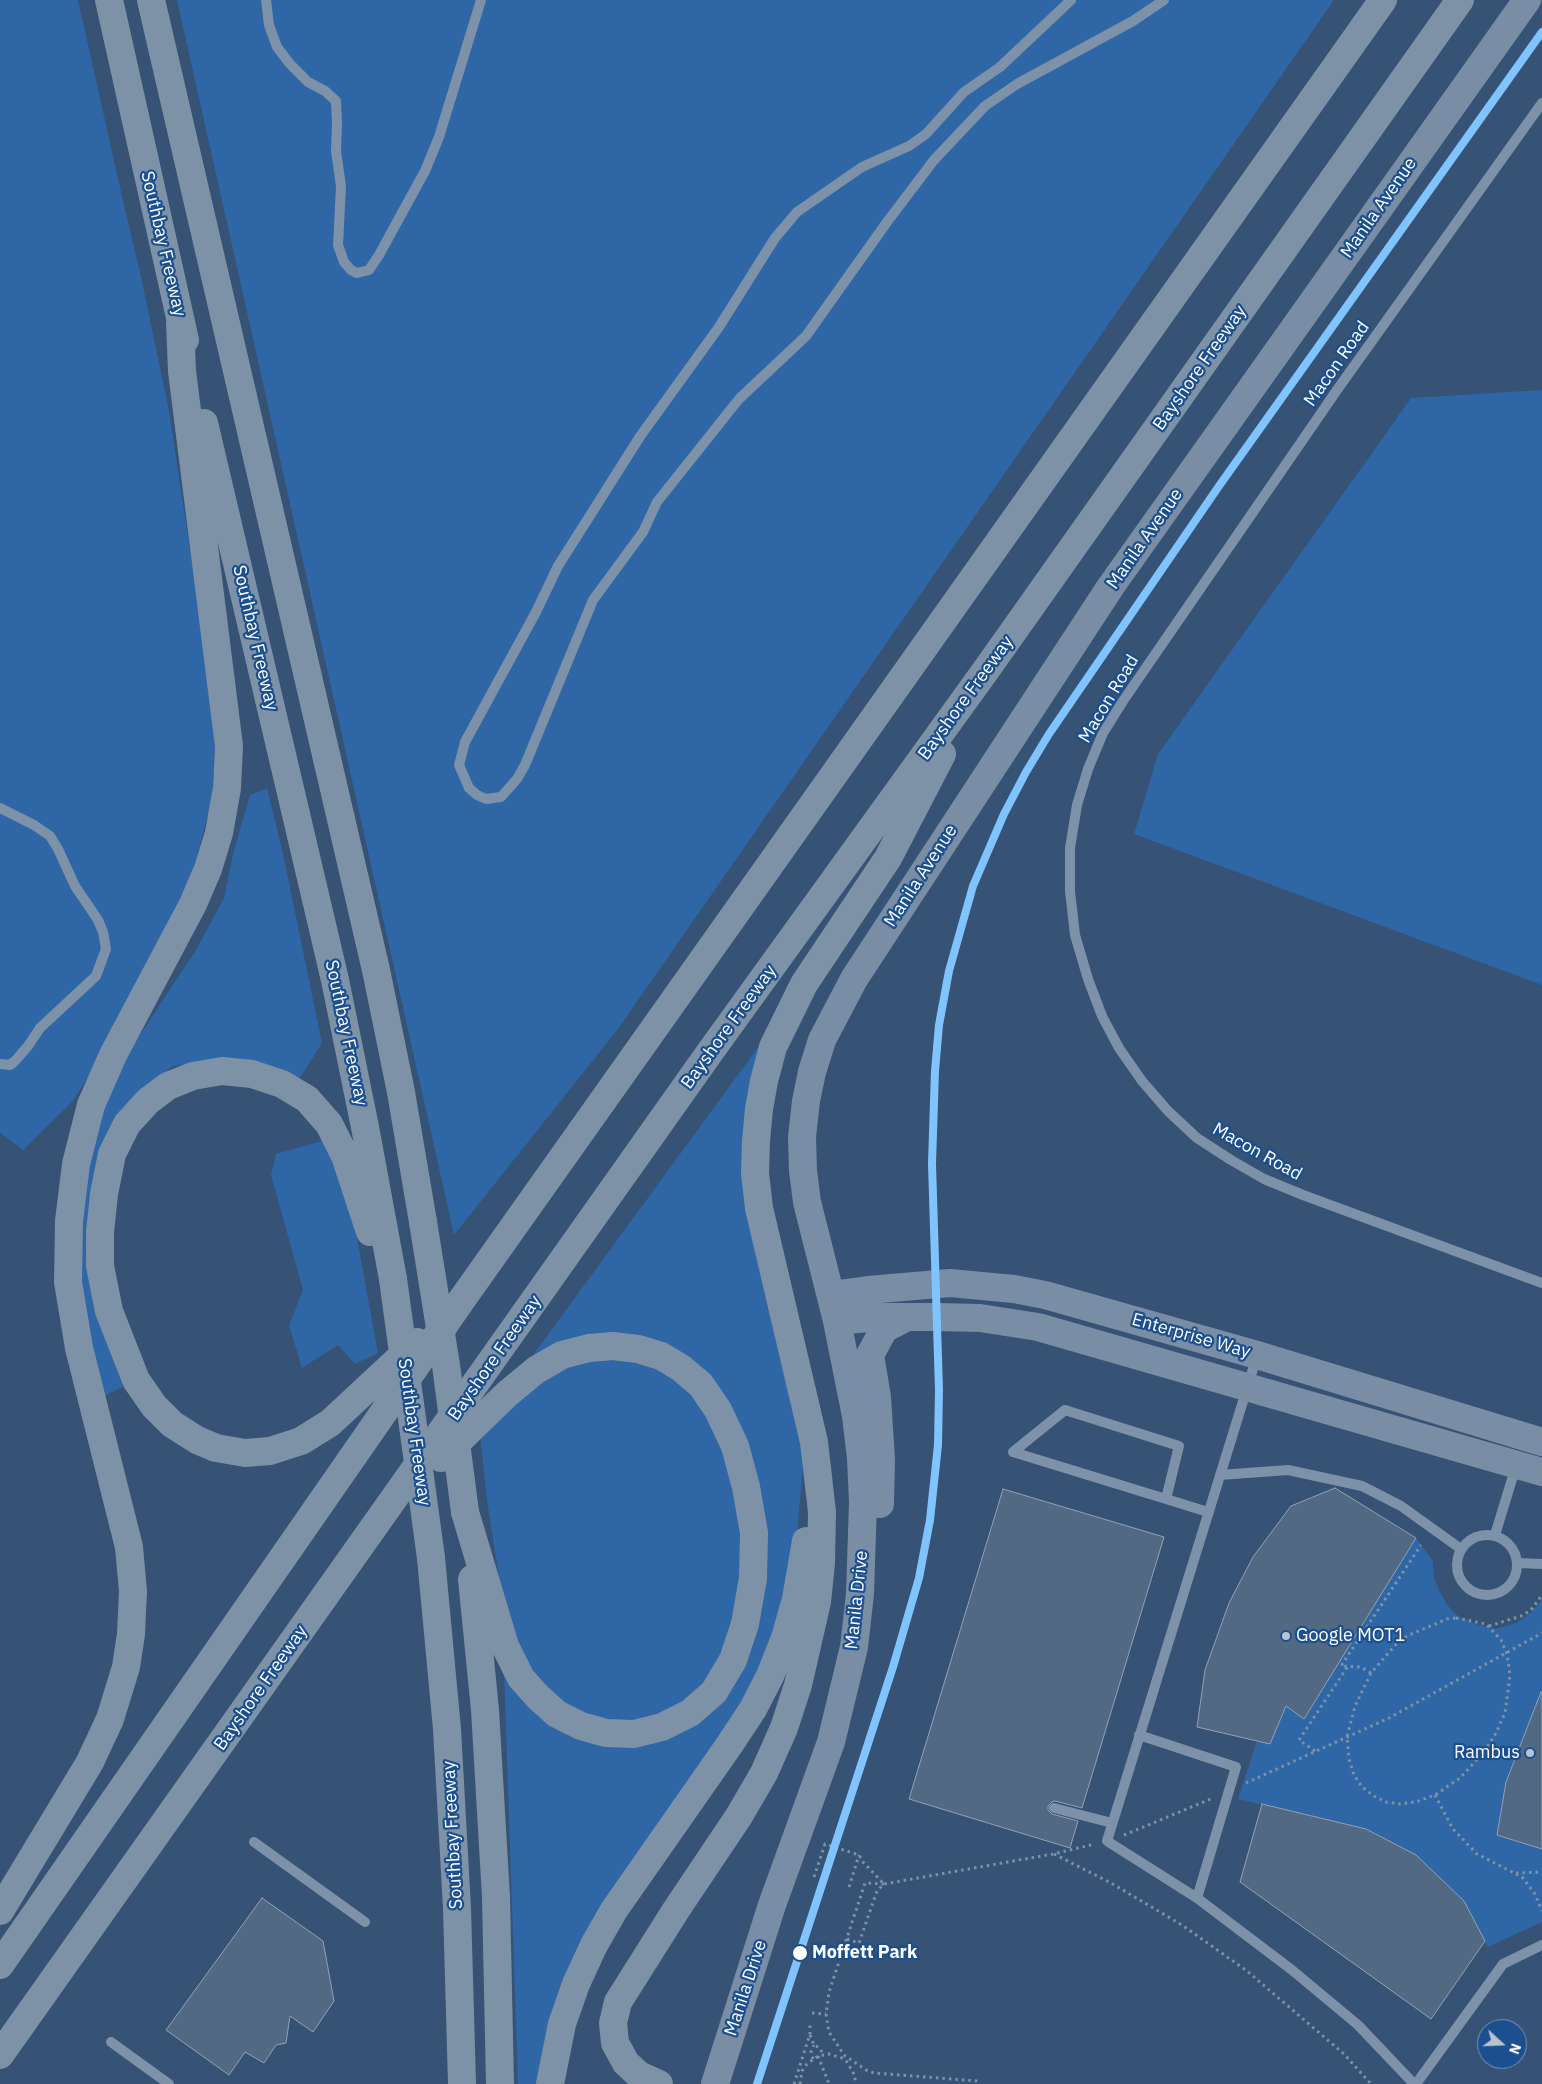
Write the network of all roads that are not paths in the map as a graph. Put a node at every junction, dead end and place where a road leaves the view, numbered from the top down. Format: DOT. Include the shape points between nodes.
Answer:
graph roads {
  1 [pos="109,0"];
  2 [pos="151,0"];
  3 [pos="266,0"];
  4 [pos="481,0"];
  5 [pos="1071,0"];
  6 [pos="1164,0"];
  7 [pos="1383,0"];
  8 [pos="1460,0"];
  9 [pos="1526,0"];
  10 [pos="1542,103"];
  11 [pos="180,322"];
  12 [pos="986,670"];
  13 [pos="0,808"];
  14 [pos="0,1064"];
  15 [pos="806,1101"];
  16 [pos="1542,1283"];
  17 [pos="386,1284"];
  18 [pos="831,1295"];
  19 [pos="464,1298"];
  20 [pos="905,1318"];
  21 [pos="837,1321"];
  22 [pos="1257,1355"];
  23 [pos="1247,1386"];
  24 [pos="814,1442"];
  25 [pos="1542,1442"];
  26 [pos="1529,1469"];
  27 [pos="1220,1475"];
  28 [pos="1166,1499"];
  29 [pos="388,1509"];
  30 [pos="465,1512"];
  31 [pos="1208,1512"];
  32 [pos="1495,1535"];
  33 [pos="863,1547"];
  34 [pos="1462,1549"];
  35 [pos="1518,1564"];
  36 [pos="1542,1564"];
  37 [pos="1139,1736"];
  38 [pos="1054,1808"];
  39 [pos="1112,1823"];
  40 [pos="254,1842"];
  41 [pos="1197,1898"];
  42 [pos="0,1911"];
  43 [pos="364,1922"];
  44 [pos="1542,1945"];
  45 [pos="0,1965"];
  46 [pos="111,2042"];
  47 [pos="0,2055"];
  48 [pos="169,2084"];
  49 [pos="462,2084"];
  50 [pos="500,2084"];
  51 [pos="550,2084"];
  52 [pos="659,2084"];
  53 [pos="715,2084"];
  54 [pos="1415,2084"];
  1 -- 11 [label="highway, Southbay Freeway"];
  2 -- 30 [label="highway, bridge" via="376,970 424,1222"];
  3 -- 4 [label="lane" via="268,25 277,47 308,82 336,101 336,151 341,186 338,245 344,262 357,273 369,270 379,255 425,171 439,137"];
  5 -- 6 [label="lane" via="1000,67 964,92 926,134 910,146 862,167 797,212 775,238 719,327 641,435 558,566 465,742 460,765 468,788 477,795 494,799 502,796 517,779 593,600 644,532 657,502 739,399 806,336 934,160 986,106 1017,84 1133,21"];
  7 -- 19 [label="highway"];
  8 -- 12 [label="highway, Bayshore Freeway"];
  9 -- 15 [label="main road, Manila Avenue" via="1056,668 854,979 822,1040"];
  10 -- 16 [label="lane, Macon Road" via="1337,390 1113,717 1088,769 1077,805 1070,848 1075,936 1102,1016 1142,1081 1197,1138 1264,1179 1302,1195"];
  11 -- 17 [label="highway, Southbay Freeway" via="335,980 366,1127"];
  11 -- 42 [label="highway" via="182,372 229,746 228,788 219,833 200,887 113,1055 91,1105 76,1164 69,1221 68,1282 79,1348 129,1547 133,1591 126,1667 110,1720 90,1762"];
  12 -- 24 [label="highway" via="888,858 804,984 774,1047 764,1081 756,1141 760,1208"];
  12 -- 29 [label="highway, Bayshore Freeway" via="710,1052"];
  13 -- 14 [label="lane" via="34,824 50,836 98,920 106,949 96,976 40,1028 15,1061 10,1065"];
  15 -- 18 [label="main road, Manila Drive" via="803,1171 807,1202"];
  17 -- 19 [label="highway" via="346,1156 330,1124 307,1099 282,1084 252,1074 222,1071 193,1076 168,1086 148,1101 127,1124 112,1154 100,1232 100,1266 109,1311 136,1380 166,1418 197,1440 216,1448 244,1453 270,1451 301,1442 354,1402"];
  17 -- 49 [label="highway, Southbay Freeway, bridge" via="431,1558 448,1739"];
  18 -- 21 [label="main road, Manila Drive"];
  18 -- 22 [label="main road, Enterprise Way" via="936,1284 1014,1289 1076,1302"];
  19 -- 45 [label="highway"];
  20 -- 21 [label="main road, Enterprise Way"];
  20 -- 23 [label="main road, Enterprise Way" via="980,1318 1038,1327"];
  20 -- 33 [label="main road" via="884,1329 870,1355 880,1442 880,1517"];
  21 -- 33 [label="main road, Manila Drive" via="861,1458"];
  22 -- 23 [label="lane"];
  22 -- 25 [label="main road, Enterprise Way"];
  23 -- 26 [label="main road, Enterprise Way"];
  23 -- 27 [label="lane"];
  24 -- 51 [label="highway" via="804,1555 796,1599 770,1676 753,1709 614,1910 594,1945 562,2024"];
  24 -- 52 [label="highway" via="822,1512 817,1602 798,1685 784,1728 764,1773 739,1816 618,2002 613,2023 615,2043 626,2063 639,2075"];
  26 -- 32 [label="lane"];
  27 -- 31 [label="lane"];
  27 -- 34 [label="lane" via="1288,1470 1362,1486 1401,1506"];
  28 -- 28 [label="lane" via="1099,1478 1013,1452 1065,1410 1179,1446"];
  28 -- 31 [label="lane"];
  29 -- 30 [label="highway" via="507,1394 536,1370 562,1355 613,1346 661,1356 682,1368 701,1385 718,1410 735,1446 754,1533 753,1578 745,1624 733,1660 714,1692 690,1713 662,1727 634,1734 606,1733 581,1726 557,1714 521,1678 505,1646"];
  29 -- 47 [label="highway, Bayshore Freeway"];
  30 -- 50 [label="highway" via="486,1720 496,1897"];
  31 -- 37 [label="lane"];
  32 -- 34 [label="lane" via="1476,1537"];
  32 -- 35 [label="lane" via="1511,1546"];
  33 -- 53 [label="main road, Manila Drive" via="854,1647 831,1742 772,1905"];
  34 -- 35 [label="lane" via="1457,1567 1459,1578 1474,1593 1484,1596 1494,1595 1508,1587"];
  35 -- 36 [label="lane"];
  37 -- 39 [label="lane"];
  37 -- 41 [label="lane" via="1236,1768"];
  38 -- 39 [label="lane"];
  39 -- 41 [label="lane" via="1107,1841"];
  40 -- 43 [label="lane"];
  41 -- 54 [label="lane" via="1292,1970 1358,2026"];
  44 -- 54 [label="lane" via="1503,1964"];
  46 -- 48 [label="lane"];
}
